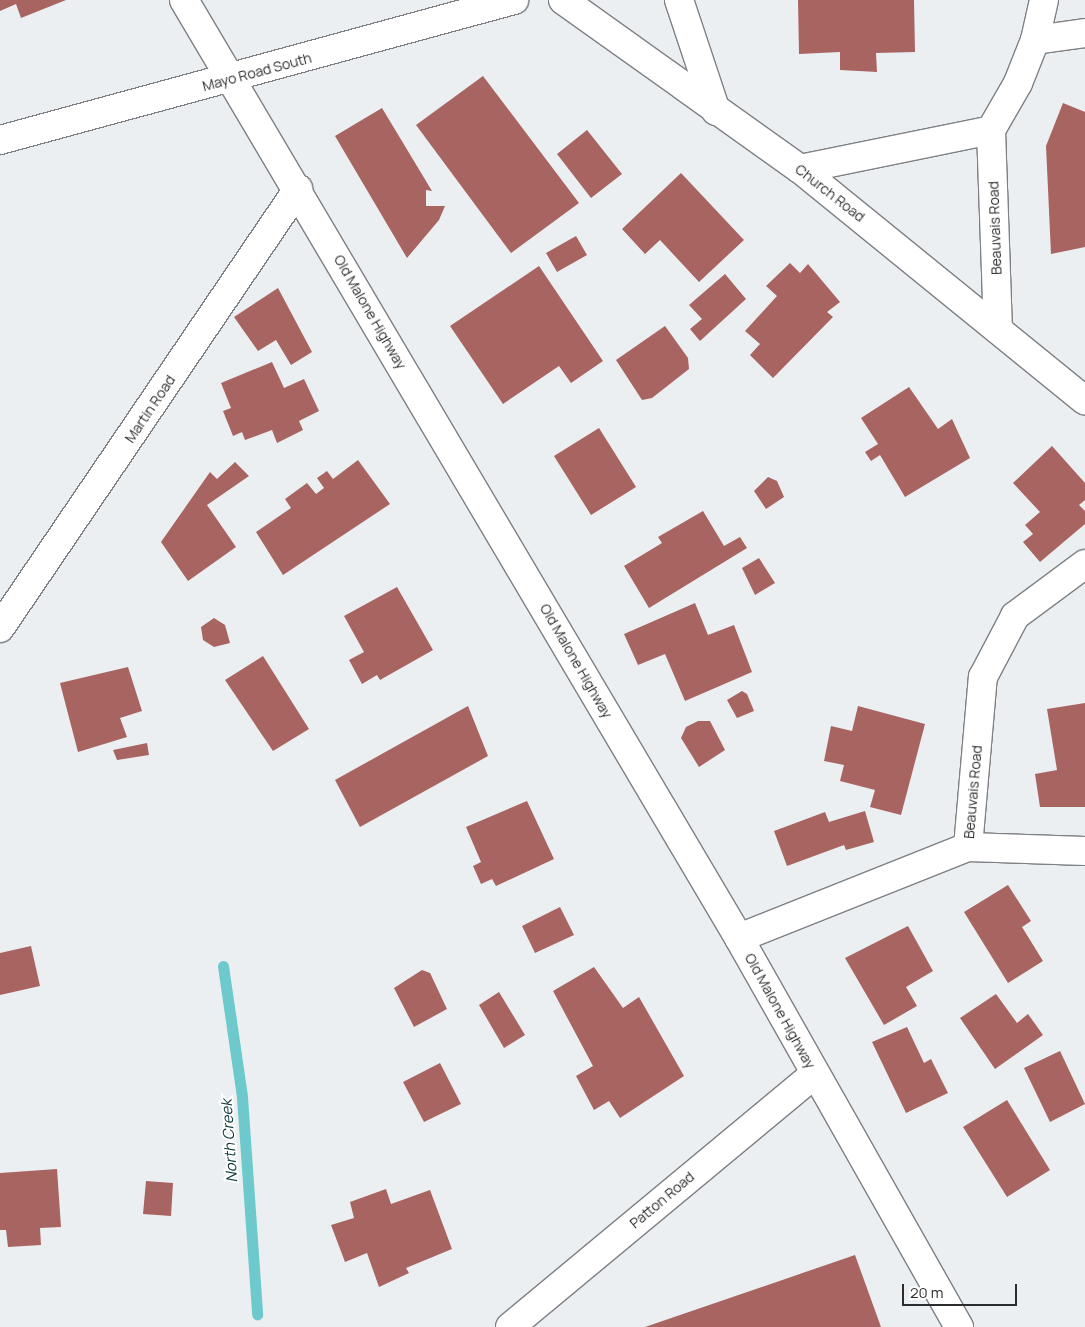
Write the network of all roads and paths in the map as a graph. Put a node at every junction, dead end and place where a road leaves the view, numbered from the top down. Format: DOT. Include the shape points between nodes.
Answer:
graph roads {
  1 [pos="184,0"];
  2 [pos="514,0"];
  3 [pos="563,0"];
  4 [pos="679,0"];
  5 [pos="1044,0"];
  6 [pos="1085,33"];
  7 [pos="1035,40"];
  8 [pos="233,79"];
  9 [pos="716,111"];
  10 [pos="991,130"];
  11 [pos="0,140"];
  12 [pos="800,169"];
  13 [pos="298,189"];
  14 [pos="998,326"];
  15 [pos="1085,401"];
  16 [pos="1085,564"];
  17 [pos="0,628"];
  18 [pos="968,847"];
  19 [pos="1085,851"];
  20 [pos="739,938"];
  21 [pos="815,1074"];
  22 [pos="510,1327"];
  23 [pos="959,1327"];
  1 -- 8 [label="street, Old Malone Highway"];
  2 -- 8 [label="street, Mayo Road South"];
  3 -- 9 [label="street, Church Road"];
  4 -- 9 [label="street"];
  5 -- 7 [label="street"];
  6 -- 7 [label="street"];
  7 -- 10 [label="street" via="1018,83"];
  8 -- 11 [label="street, Mayo Road South"];
  8 -- 13 [label="street, Old Malone Highway"];
  9 -- 12 [label="street, Church Road"];
  10 -- 12 [label="street"];
  10 -- 14 [label="street, Beauvais Road"];
  12 -- 14 [label="street, Church Road"];
  13 -- 17 [label="street, Martin Road"];
  13 -- 20 [label="street, Old Malone Highway"];
  14 -- 15 [label="street, Church Road"];
  16 -- 18 [label="street, Beauvais Road" via="1015,616 983,677"];
  18 -- 19 [label="street"];
  18 -- 20 [label="street, Beauvais Road"];
  20 -- 21 [label="street, Old Malone Highway"];
  21 -- 22 [label="street, Patton Road"];
  21 -- 23 [label="street, Old Malone Highway"];
}
